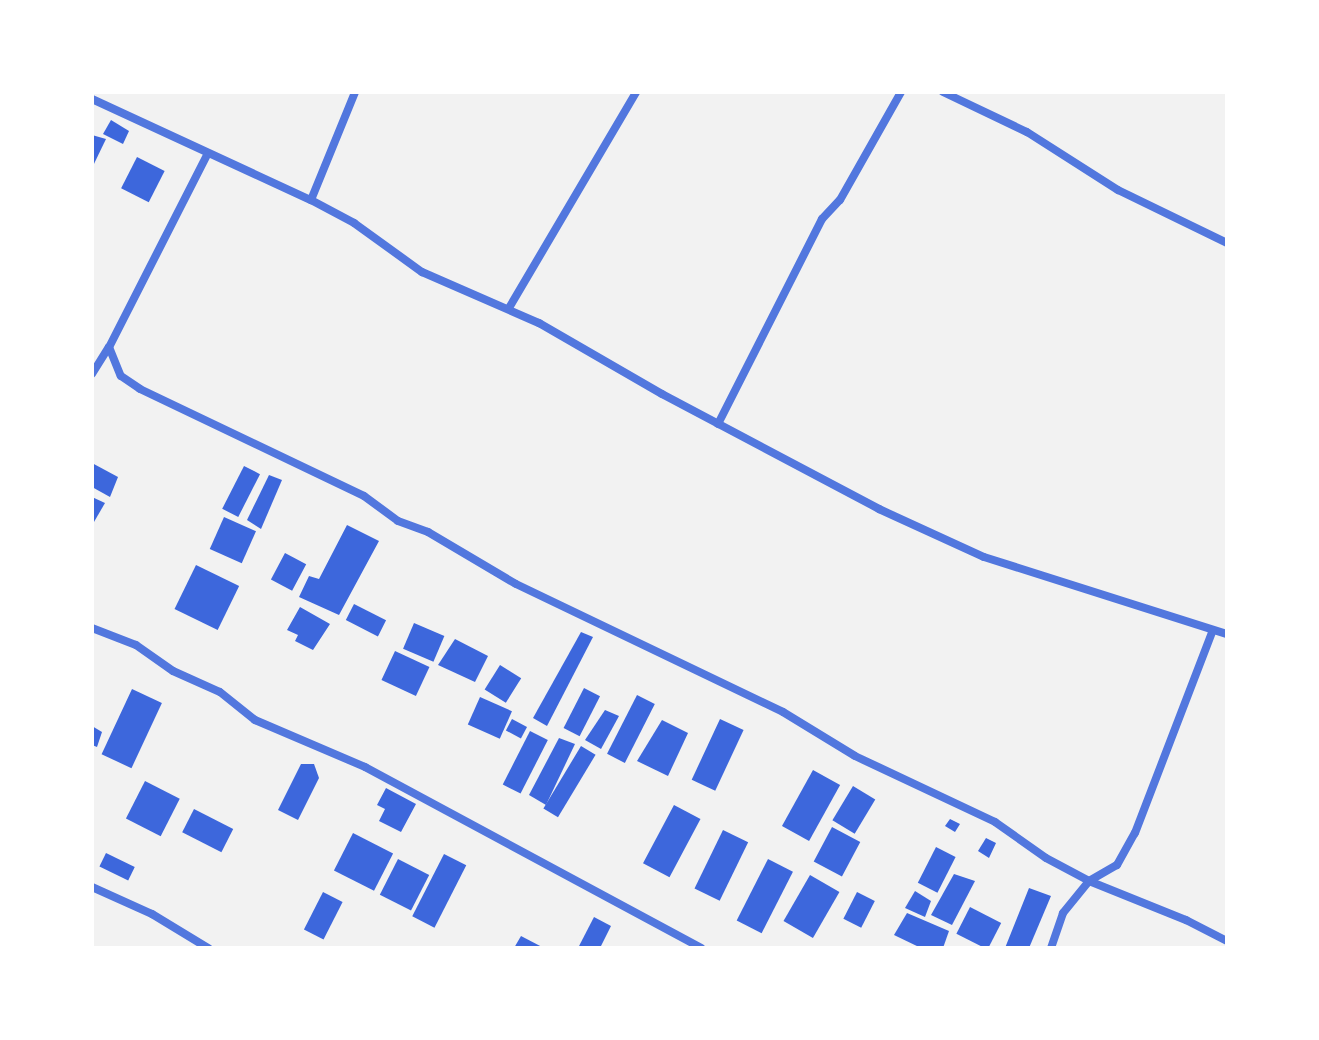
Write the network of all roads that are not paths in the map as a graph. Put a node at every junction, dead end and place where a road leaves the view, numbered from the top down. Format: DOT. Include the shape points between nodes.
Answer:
graph roads {
  1 [pos="355,92"];
  2 [pos="636,92"];
  3 [pos="901,92"];
  4 [pos="943,92"];
  5 [pos="92,99"];
  6 [pos="207,155"];
  7 [pos="311,200"];
  8 [pos="1227,243"];
  9 [pos="509,308"];
  10 [pos="109,347"];
  11 [pos="92,374"];
  12 [pos="718,424"];
  13 [pos="92,628"];
  14 [pos="1213,630"];
  15 [pos="1227,634"];
  16 [pos="1089,881"];
  17 [pos="92,887"];
  18 [pos="1227,941"];
  19 [pos="208,948"];
  20 [pos="701,948"];
  21 [pos="1051,948"];
  1 -- 7 [label="street"];
  2 -- 9 [label="street"];
  3 -- 12 [label="street" via="840,200 822,219"];
  4 -- 8 [label="street" via="1027,132 1118,190"];
  5 -- 6 [label="street"];
  6 -- 7 [label="street"];
  6 -- 10 [label="street"];
  7 -- 9 [label="street" via="354,223 422,272"];
  9 -- 12 [label="street"];
  10 -- 11 [label="street"];
  10 -- 16 [label="street" via="121,376 140,389 364,496 398,521 428,532 589,621 783,712 855,756 995,822"];
  12 -- 14 [label="street" via="879,509 984,557"];
  13 -- 20 [label="street" via="208,684 255,720 365,767"];
  14 -- 15 [label="street"];
  14 -- 16 [label="street" via="1135,833 1117,865"];
  16 -- 18 [label="street"];
  16 -- 21 [label="street" via="1063,913"];
  17 -- 19 [label="street" via="152,914"];
}
